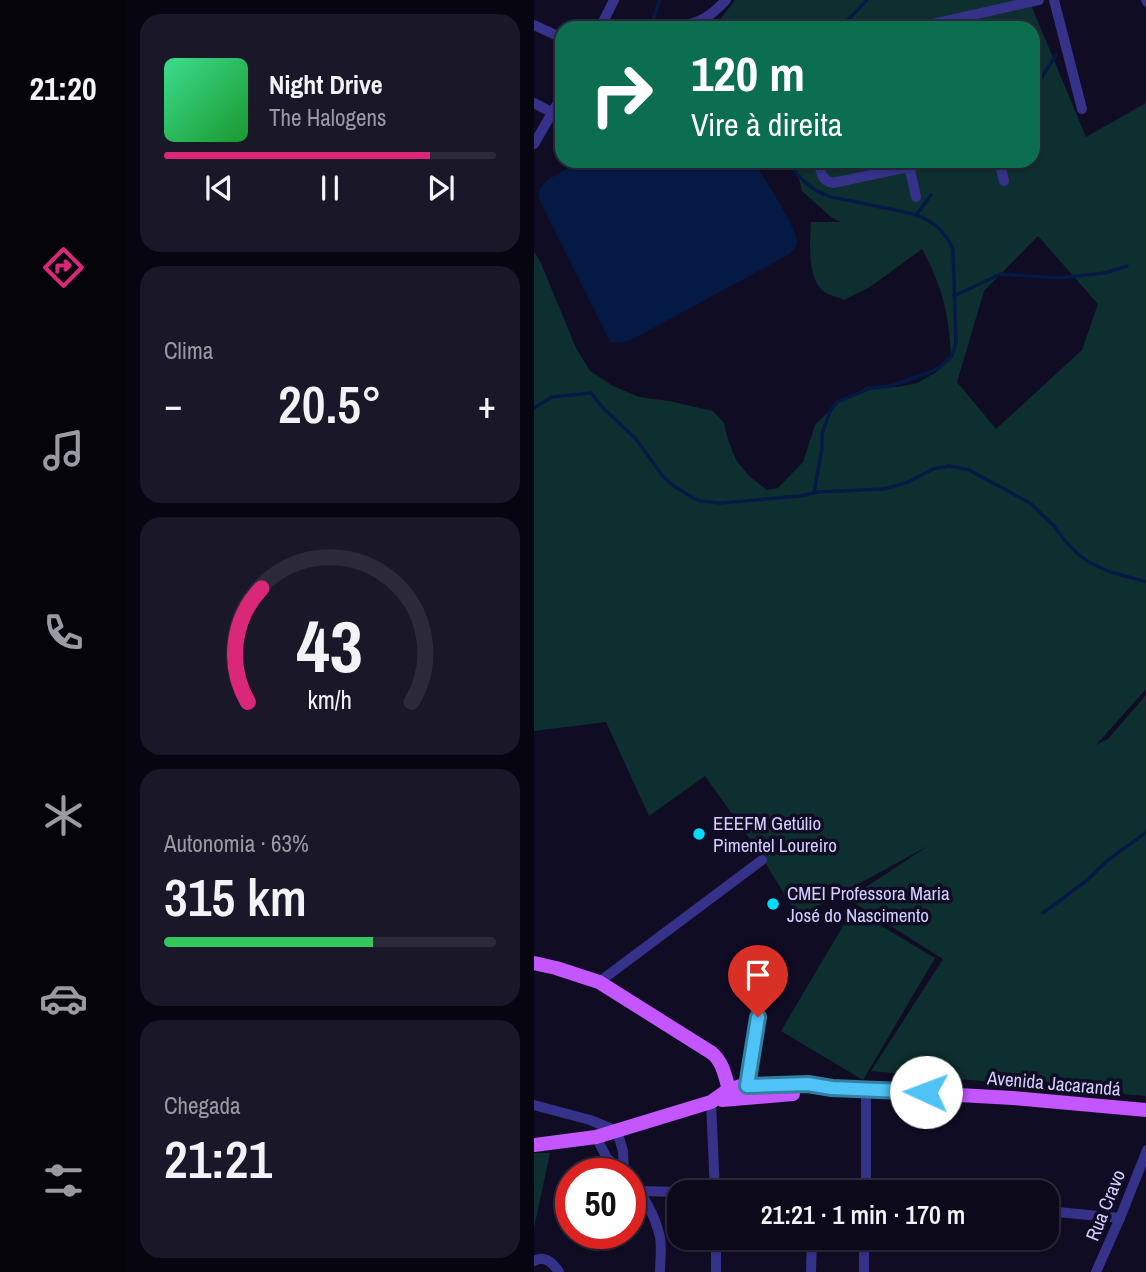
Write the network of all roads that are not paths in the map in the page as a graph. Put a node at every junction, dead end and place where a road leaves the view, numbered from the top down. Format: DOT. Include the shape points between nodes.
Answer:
graph roads {
  1 [pos="614,0"];
  2 [pos="726,0"];
  3 [pos="1039,0"];
  4 [pos="1054,0"];
  5 [pos="604,21"];
  6 [pos="705,21"];
  7 [pos="972,21"];
  8 [pos="534,24"];
  9 [pos="555,34"];
  10 [pos="534,103"];
  11 [pos="555,109"];
  12 [pos="1082,109"];
  13 [pos="553,113"];
  14 [pos="534,144"];
  15 [pos="820,168"];
  16 [pos="893,168"];
  17 [pos="910,168"];
  18 [pos="1001,168"];
  19 [pos="1004,181"];
  20 [pos="916,197"];
  21 [pos="762,860"];
  22 [pos="534,963"];
  23 [pos="599,982"];
  24 [pos="758,1017"];
  25 [pos="866,1090"];
  26 [pos="747,1092"];
  27 [pos="730,1094"];
  28 [pos="711,1102"];
  29 [pos="534,1105"];
  30 [pos="1146,1110"];
  31 [pos="590,1120"];
  32 [pos="617,1131"];
  33 [pos="593,1138"];
  34 [pos="534,1145"];
  35 [pos="1146,1150"];
  36 [pos="607,1158"];
  37 [pos="623,1158"];
  38 [pos="714,1180"];
  39 [pos="866,1180"];
  40 [pos="646,1191"];
  41 [pos="667,1192"];
  42 [pos="646,1202"];
  43 [pos="1059,1212"];
  44 [pos="1120,1218"];
  45 [pos="715,1250"];
  46 [pos="812,1250"];
  47 [pos="864,1250"];
  48 [pos="534,1261"];
  49 [pos="558,1272"];
  50 [pos="660,1272"];
  51 [pos="716,1272"];
  52 [pos="811,1272"];
  53 [pos="864,1272"];
  54 [pos="1096,1272"];
  1 -- 5 [label="street"];
  2 -- 6 [label="street"];
  3 -- 7 [label="street"];
  4 -- 12 [label="street"];
  8 -- 9 [label="street"];
  10 -- 13 [label="street"];
  11 -- 13 [label="street"];
  13 -- 14 [label="street"];
  15 -- 16 [label="street" via="826,182 833,183"];
  17 -- 20 [label="street"];
  18 -- 19 [label="street"];
  21 -- 23 [label="street"];
  22 -- 23 [label="main road"];
  23 -- 27 [label="main road" via="712,1053"];
  24 -- 26 [label="street"];
  25 -- 26 [label="main road, Avenida Jacarandá" via="808,1084"];
  25 -- 30 [label="main road, Avenida Jacarandá"];
  25 -- 39 [label="street"];
  26 -- 27 [label="main road, Avenida Jacarandá"];
  27 -- 28 [label="main road, Avenida Jacarandá"];
  28 -- 32 [label="main road, Avenida Jacarandá"];
  28 -- 38 [label="street"];
  29 -- 31 [label="street"];
  31 -- 32 [label="street"];
  31 -- 33 [label="street"];
  32 -- 33 [label="main road, Avenida Jacarandá"];
  32 -- 37 [label="street"];
  33 -- 34 [label="main road, Avenida Jacarandá"];
  33 -- 36 [label="street"];
  35 -- 44 [label="street, Rua Cravo"];
  40 -- 41 [label="street"];
  42 -- 50 [label="street" via="661,1239"];
  43 -- 44 [label="street"];
  44 -- 54 [label="street, Rua Cravo"];
  45 -- 51 [label="street"];
  46 -- 52 [label="street"];
  47 -- 53 [label="street"];
  48 -- 49 [label="street" via="547,1260"];
}
